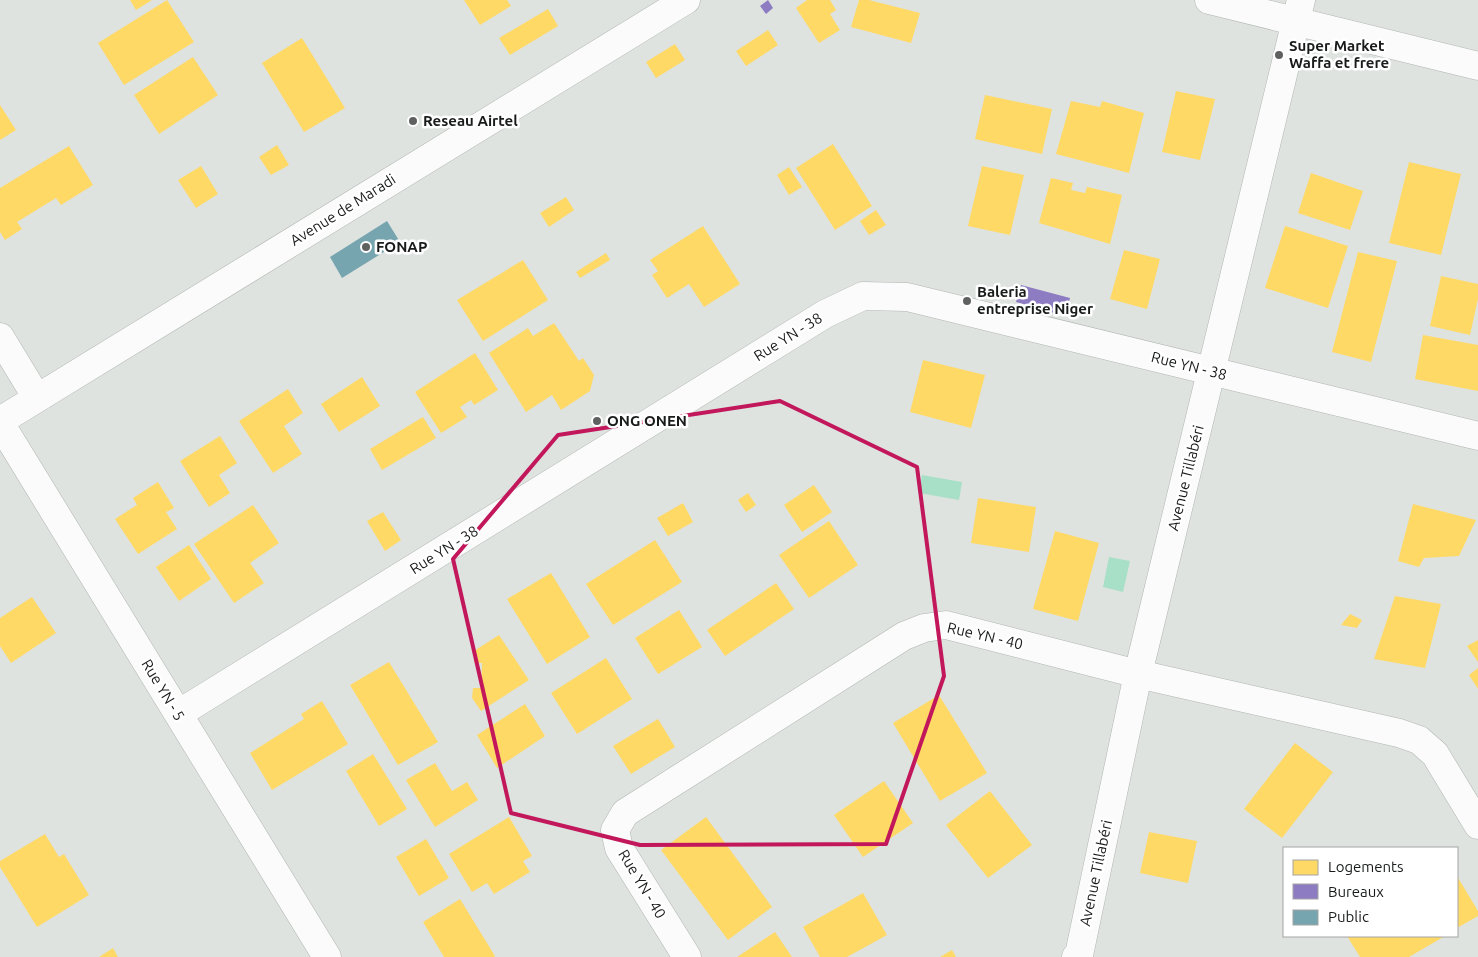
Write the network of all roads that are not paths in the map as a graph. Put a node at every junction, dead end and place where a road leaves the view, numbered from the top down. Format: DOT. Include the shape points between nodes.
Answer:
graph roads {
  1 [pos="1209,0"];
  2 [pos="678,2"];
  3 [pos="1298,11"];
  4 [pos="1478,66"];
  5 [pos="0,337"];
  6 [pos="1212,372"];
  7 [pos="37,398"];
  8 [pos="0,422"];
  9 [pos="1478,436"];
  10 [pos="1138,674"];
  11 [pos="178,714"];
  12 [pos="1478,825"];
  13 [pos="1078,956"];
  14 [pos="326,957"];
  15 [pos="687,957"];
  1 -- 3 [label="street"];
  2 -- 7 [label="street, Avenue de Maradi"];
  3 -- 4 [label="street"];
  3 -- 6 [label="street, Avenue Tillabéri"];
  5 -- 7 [label="street"];
  6 -- 9 [label="street, Rue YN - 38"];
  6 -- 10 [label="street, Avenue Tillabéri"];
  6 -- 11 [label="street, Rue YN - 38" via="907,296 863,296 825,314"];
  7 -- 8 [label="street, Avenue de Maradi"];
  8 -- 11 [label="street, Rue YN - 5"];
  10 -- 12 [label="street, Rue YN - 40" via="1419,740 1435,754"];
  10 -- 13 [label="street, Avenue Tillabéri"];
  10 -- 15 [label="street, Rue YN - 40" via="946,625 924,628 896,641 625,813 615,830 618,848"];
  11 -- 14 [label="street, Rue YN - 5"];
}
